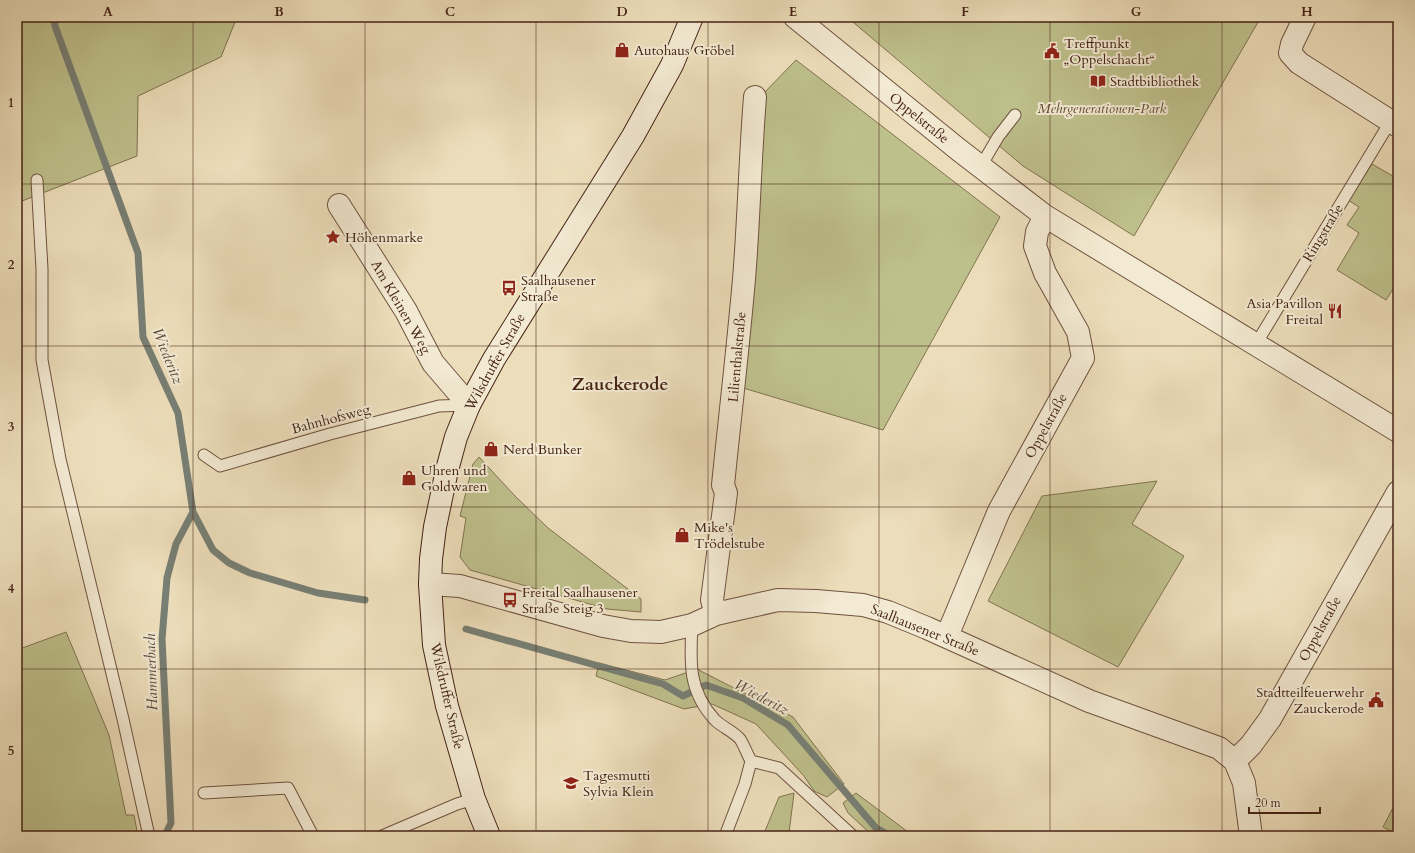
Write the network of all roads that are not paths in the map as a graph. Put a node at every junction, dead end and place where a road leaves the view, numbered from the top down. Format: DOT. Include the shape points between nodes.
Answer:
graph roads {
  1 [pos="692,17"];
  2 [pos="795,17"];
  3 [pos="1305,17"];
  4 [pos="755,97"];
  5 [pos="1015,115"];
  6 [pos="1394,124"];
  7 [pos="981,166"];
  8 [pos="37,180"];
  9 [pos="339,205"];
  10 [pos="1045,216"];
  11 [pos="1256,344"];
  12 [pos="470,405"];
  13 [pos="1398,431"];
  14 [pos="204,455"];
  15 [pos="1398,492"];
  16 [pos="430,584"];
  17 [pos="716,614"];
  18 [pos="692,625"];
  19 [pos="947,636"];
  20 [pos="1235,760"];
  21 [pos="751,761"];
  22 [pos="204,793"];
  23 [pos="474,799"];
  24 [pos="149,836"];
  25 [pos="313,836"];
  26 [pos="382,836"];
  27 [pos="489,836"];
  28 [pos="725,836"];
  29 [pos="853,836"];
  30 [pos="1251,836"];
  1 -- 12 [label="street, Wilsdruffer Straße" via="672,65 633,136 494,359"];
  2 -- 7 [label="street, Oppelstraße"];
  3 -- 6 [label="street, Ringstraße" via="1290,53 1299,63"];
  4 -- 17 [label="street, Lilienthalstraße" via="743,286 723,485 726,493 712,600"];
  5 -- 7 [label="lane"];
  6 -- 11 [label="lane, Ringstraße"];
  7 -- 10 [label="street, Oppelstraße"];
  8 -- 24 [label="lane" via="42,269 42,360 60,458"];
  9 -- 12 [label="street, Am Kleinen Weg" via="406,311 433,364"];
  10 -- 11 [label="street, Oppelstraße"];
  10 -- 19 [label="street, Oppelstraße" via="1036,232 1035,246 1045,273 1078,332 1083,358 999,511"];
  11 -- 13 [label="street, Oppelstraße"];
  12 -- 14 [label="lane, Bahnhofsweg" via="439,406 220,466"];
  12 -- 16 [label="street, Wilsdruffer Straße" via="456,438 447,470 435,527"];
  15 -- 20 [label="street, Oppelstraße" via="1270,719 1251,745"];
  16 -- 18 [label="street, Saalhausener Straße" via="460,586 603,626 631,631 661,632"];
  16 -- 23 [label="street, Wilsdruffer Straße" via="438,667"];
  17 -- 18 [label="street, Saalhausener Straße"];
  17 -- 19 [label="street, Saalhausener Straße" via="778,600 863,605 888,612"];
  18 -- 21 [label="lane" via="690,661 699,699 716,721 739,738"];
  19 -- 20 [label="street, Saalhausener Straße" via="1089,700 1219,748"];
  20 -- 30 [label="street" via="1244,783"];
  21 -- 28 [label="lane"];
  21 -- 29 [label="lane" via="779,768"];
  22 -- 25 [label="lane" via="288,788"];
  23 -- 26 [label="lane"];
  23 -- 27 [label="street, Wilsdruffer Straße"];
}
